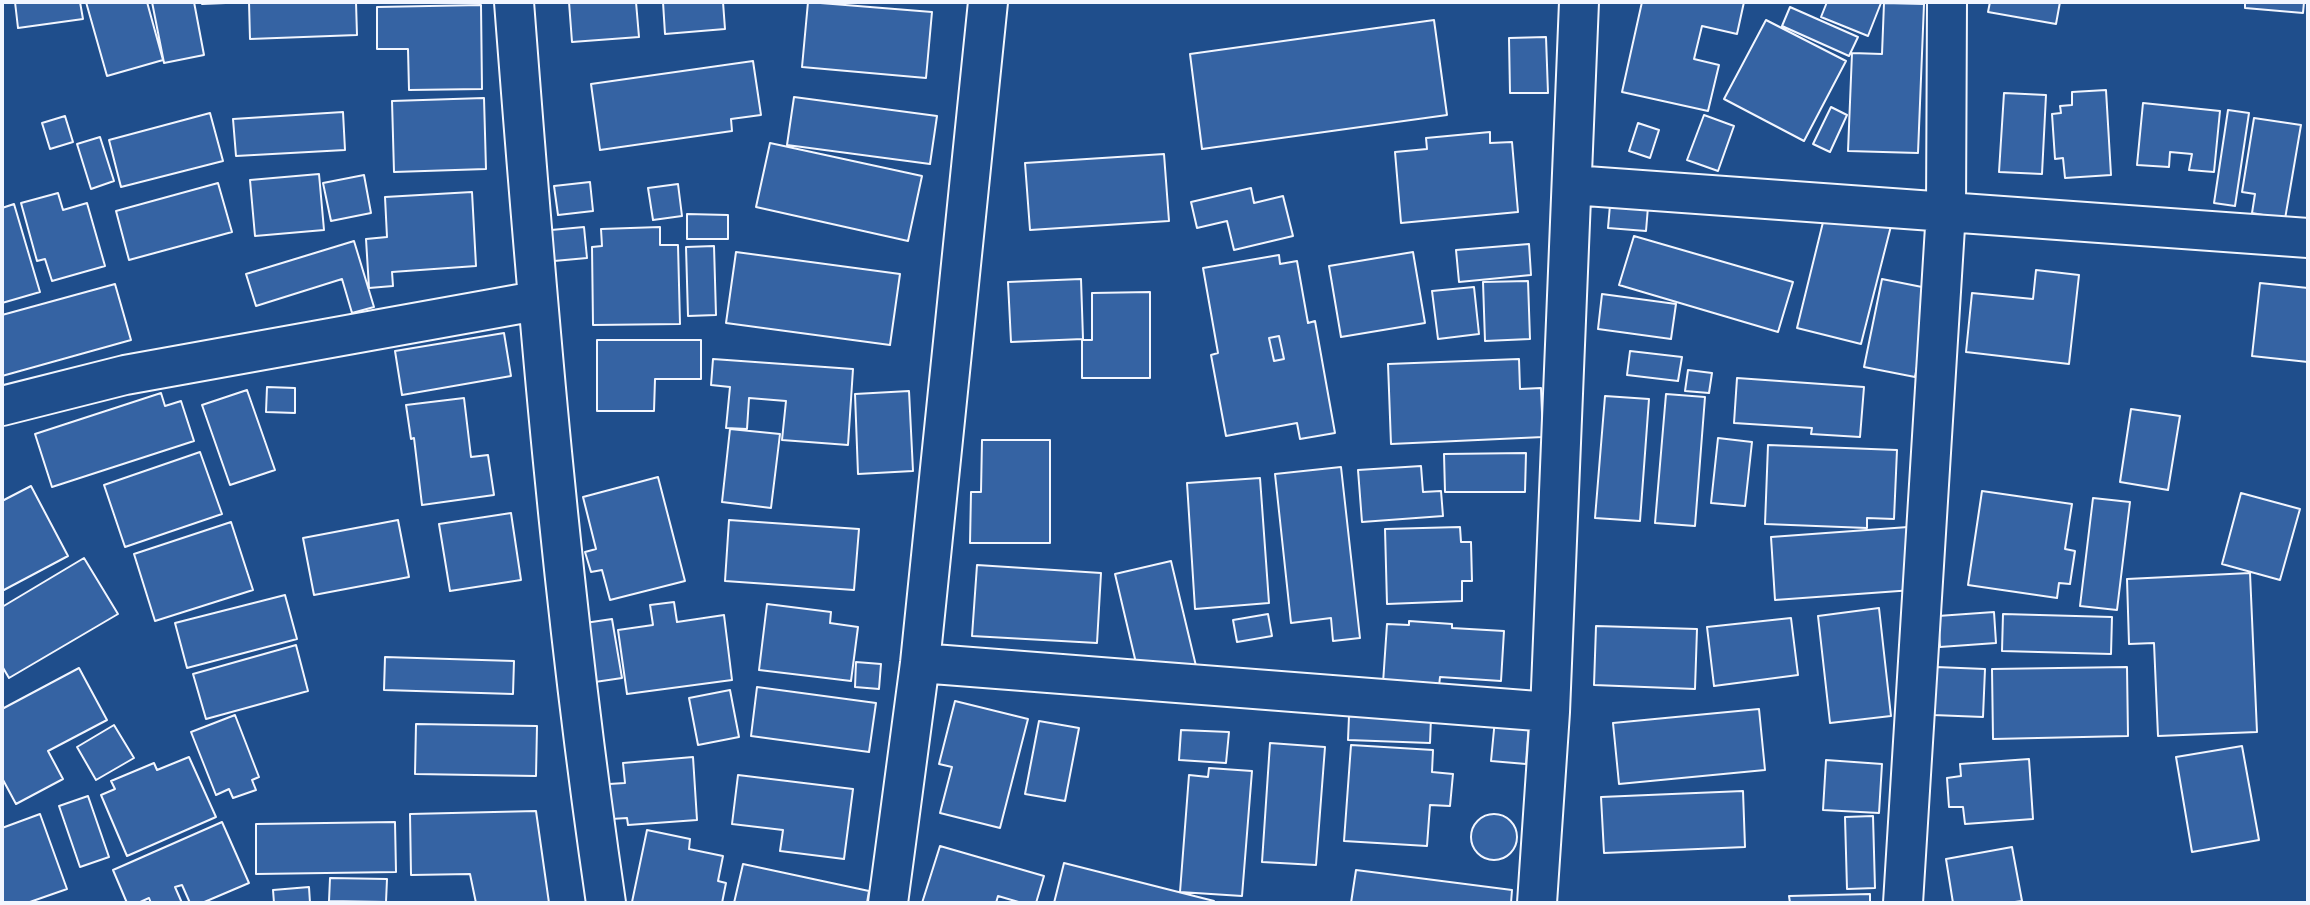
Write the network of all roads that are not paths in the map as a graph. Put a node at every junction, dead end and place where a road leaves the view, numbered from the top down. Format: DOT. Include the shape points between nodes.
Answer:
graph roads {
  1 [pos="514,2"];
  2 [pos="988,2"];
  3 [pos="1579,2"];
  4 [pos="1947,2"];
  5 [pos="1572,185"];
  6 [pos="1946,211"];
  7 [pos="2308,238"];
  8 [pos="536,301"];
  9 [pos="2,406"];
  10 [pos="920,663"];
  11 [pos="1550,712"];
  12 [pos="606,903"];
  13 [pos="888,903"];
  14 [pos="1537,903"];
  15 [pos="1903,903"];
  1 -- 8 [label="street"];
  2 -- 10 [label="street"];
  3 -- 5 [label="street"];
  4 -- 6 [label="street"];
  5 -- 6 [label="street"];
  5 -- 11 [label="street"];
  6 -- 7 [label="street"];
  6 -- 15 [label="street"];
  8 -- 9 [label="street" via="125,376"];
  8 -- 12 [label="street" via="587,772"];
  10 -- 11 [label="street"];
  10 -- 13 [label="street"];
  11 -- 14 [label="street"];
}
